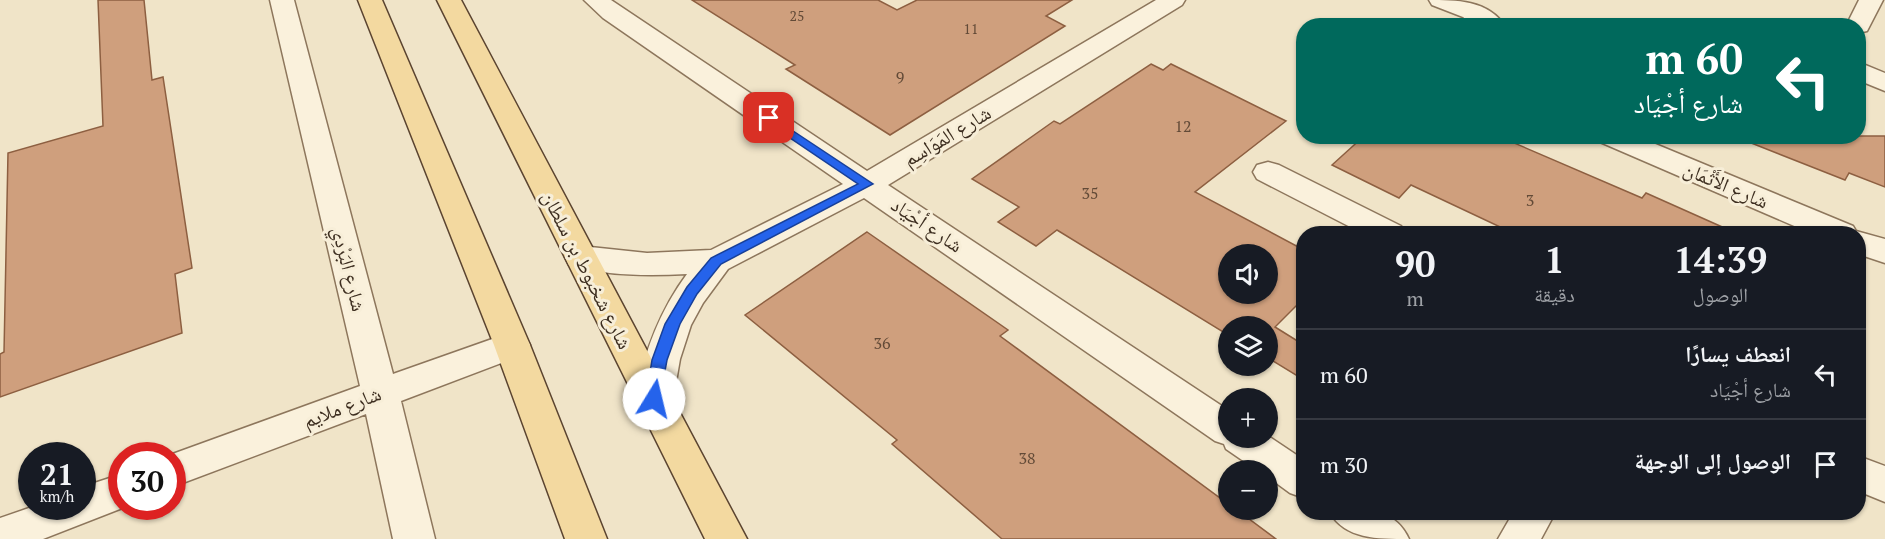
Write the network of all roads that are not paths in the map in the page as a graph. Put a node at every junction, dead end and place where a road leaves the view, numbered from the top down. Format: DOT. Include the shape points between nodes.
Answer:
graph roads {
  1 [pos="282,0"];
  2 [pos="370,0"];
  3 [pos="449,0"];
  4 [pos="596,0"];
  5 [pos="1173,0"];
  6 [pos="1441,0"];
  7 [pos="1871,0"];
  8 [pos="1481,18"];
  9 [pos="1862,18"];
  10 [pos="1866,74"];
  11 [pos="1885,83"];
  12 [pos="1629,144"];
  13 [pos="1268,172"];
  14 [pos="867,184"];
  15 [pos="1374,226"];
  16 [pos="1823,226"];
  17 [pos="1866,244"];
  18 [pos="1885,252"];
  19 [pos="581,257"];
  20 [pos="716,261"];
  21 [pos="512,345"];
  22 [pos="380,393"];
  23 [pos="654,399"];
  24 [pos="1218,423"];
  25 [pos="1255,448"];
  26 [pos="186,466"];
  27 [pos="1296,476"];
  28 [pos="1866,476"];
  29 [pos="1885,485"];
  30 [pos="44,520"];
  31 [pos="1360,520"];
  32 [pos="1531,520"];
  33 [pos="0,537"];
  34 [pos="414,539"];
  35 [pos="586,539"];
  36 [pos="726,539"];
  37 [pos="1389,539"];
  38 [pos="1519,539"];
  1 -- 22 [label="street, شارع البَرْدِي"];
  2 -- 21 [label="main road"];
  3 -- 19 [label="main road, شارع شخبوط بن سلطان"];
  4 -- 14 [label="street, شارع أجْيَاد"];
  5 -- 14 [label="street, شارع المَوَاسِم"];
  6 -- 8 [label="street"];
  7 -- 9 [label="street"];
  10 -- 11 [label="street"];
  12 -- 16 [label="street, شارع الأَثْمَان"];
  13 -- 15 [label="street"];
  14 -- 20 [label="street, شارع المَوَاسِم"];
  14 -- 24 [label="street, شارع أجْيَاد"];
  17 -- 18 [label="street"];
  19 -- 20 [label="street, شارع المَوَاسِم" via="647,264"];
  19 -- 23 [label="main road, شارع شخبوط بن سلطان"];
  20 -- 23 [label="street, شارع المَوَاسِم" via="692,290 673,324 660,360"];
  21 -- 22 [label="street, شارع ملايم"];
  21 -- 35 [label="main road"];
  22 -- 26 [label="street, شارع ملايم"];
  22 -- 34 [label="street, شارع البَرْدِي"];
  23 -- 36 [label="main road, شارع شخبوط بن سلطان"];
  25 -- 27 [label="street"];
  28 -- 29 [label="street"];
  30 -- 33 [label="street"];
  31 -- 37 [label="street"];
  32 -- 38 [label="street"];
}
